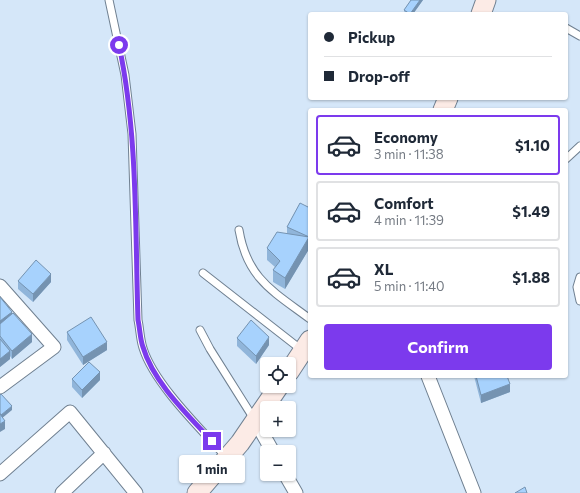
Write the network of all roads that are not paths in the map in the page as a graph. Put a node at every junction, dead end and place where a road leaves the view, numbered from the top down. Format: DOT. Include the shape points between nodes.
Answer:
graph roads {
  1 [pos="109,0"];
  2 [pos="486,0"];
  3 [pos="482,12"];
  4 [pos="568,29"];
  5 [pos="580,36"];
  6 [pos="580,146"];
  7 [pos="568,157"];
  8 [pos="239,230"];
  9 [pos="203,273"];
  10 [pos="580,277"];
  11 [pos="0,286"];
  12 [pos="580,301"];
  13 [pos="308,318"];
  14 [pos="200,330"];
  15 [pos="307,345"];
  16 [pos="296,362"];
  17 [pos="429,378"];
  18 [pos="0,387"];
  19 [pos="275,393"];
  20 [pos="256,422"];
  21 [pos="269,445"];
  22 [pos="104,453"];
  23 [pos="228,458"];
  24 [pos="0,474"];
  25 [pos="289,481"];
  26 [pos="62,493"];
  27 [pos="136,493"];
  28 [pos="197,493"];
  29 [pos="296,493"];
  30 [pos="474,493"];
  1 -- 23 [label="lane" via="125,76 132,134 138,320 143,347 160,381"];
  2 -- 3 [label="main road"];
  4 -- 5 [label="lane"];
  6 -- 7 [label="lane"];
  8 -- 13 [label="lane" via="245,257 255,274 266,286"];
  9 -- 15 [label="lane"];
  10 -- 12 [label="lane" via="577,287"];
  11 -- 18 [label="street" via="54,347"];
  14 -- 20 [label="lane"];
  15 -- 16 [label="main road"];
  17 -- 30 [label="street"];
  19 -- 20 [label="main road"];
  20 -- 21 [label="street"];
  20 -- 23 [label="main road"];
  22 -- 24 [label="street" via="70,412"];
  22 -- 26 [label="street"];
  22 -- 27 [label="street"];
  23 -- 28 [label="main road"];
  25 -- 29 [label="street"];
}
